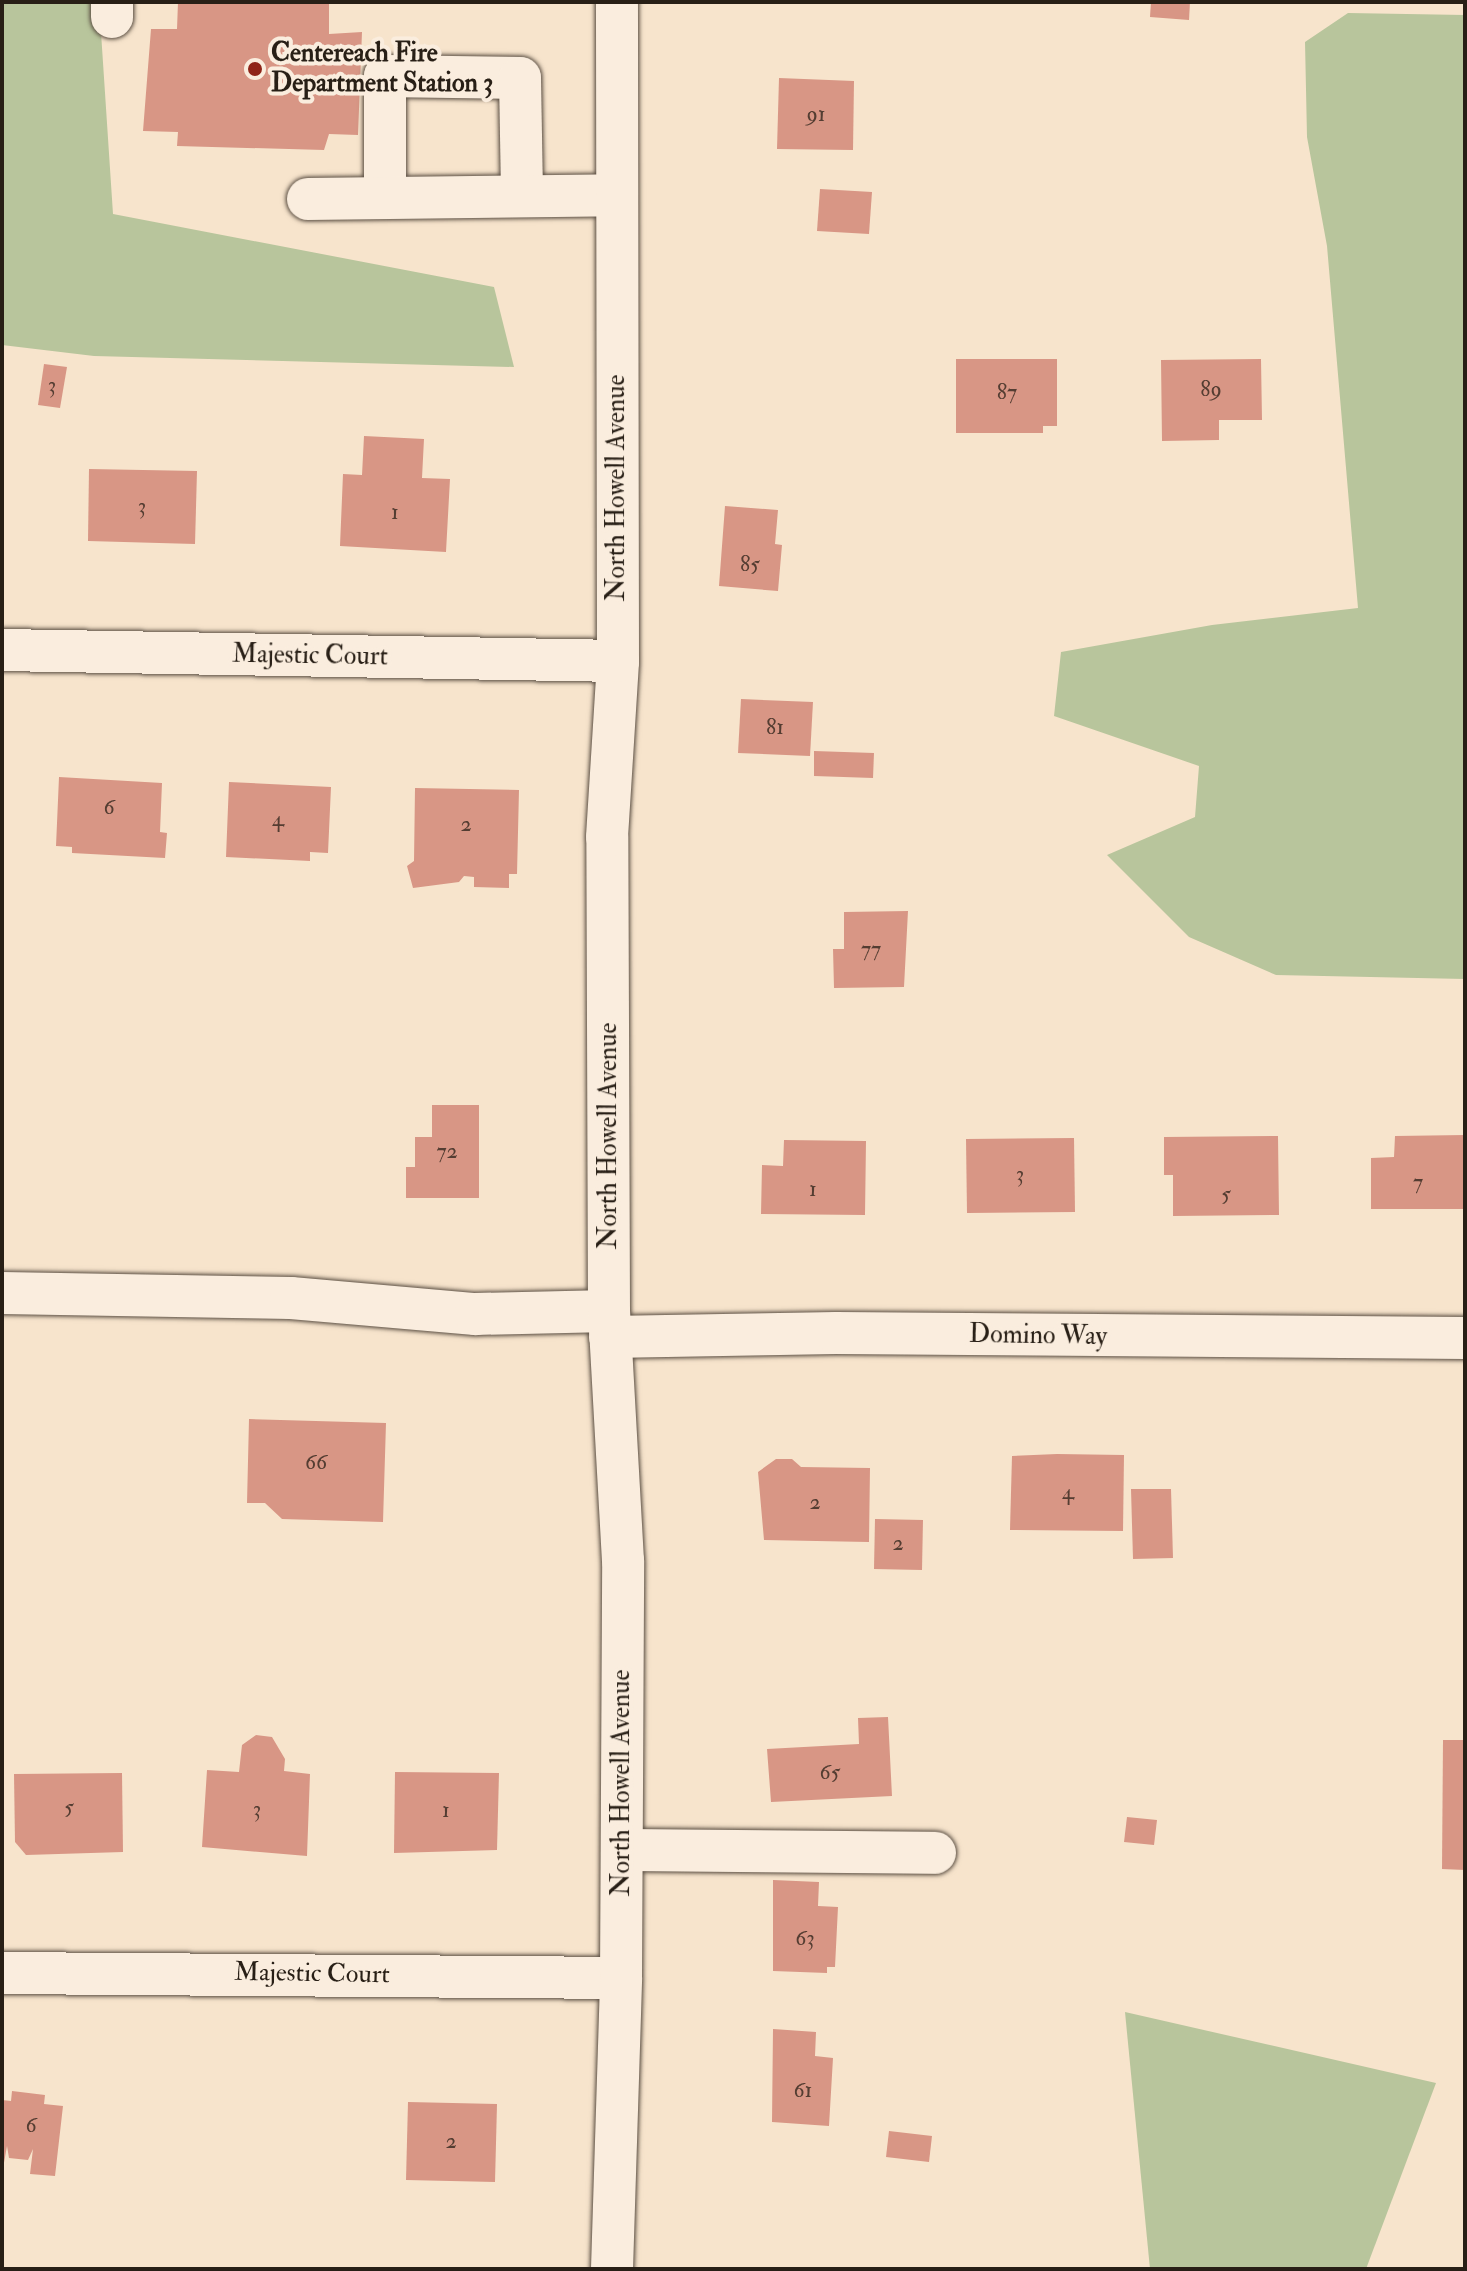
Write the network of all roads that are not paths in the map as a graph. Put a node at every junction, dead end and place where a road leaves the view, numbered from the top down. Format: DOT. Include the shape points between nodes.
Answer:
graph roads {
  1 [pos="617,2"];
  2 [pos="617,195"];
  3 [pos="522,196"];
  4 [pos="385,198"];
  5 [pos="308,199"];
  6 [pos="2,650"];
  7 [pos="618,661"];
  8 [pos="2,1293"];
  9 [pos="609,1324"];
  10 [pos="1465,1338"];
  11 [pos="622,1850"];
  12 [pos="935,1853"];
  13 [pos="2,1973"];
  14 [pos="621,1978"];
  15 [pos="612,2269"];
  1 -- 2 [label="street, North Howell Avenue"];
  2 -- 3 [label="street"];
  2 -- 7 [label="street, North Howell Avenue"];
  3 -- 4 [label="street"];
  3 -- 4 [label="street" via="520,78 385,76"];
  4 -- 5 [label="street"];
  6 -- 7 [label="street, Majestic Court"];
  7 -- 9 [label="street, North Howell Avenue" via="607,837"];
  8 -- 9 [label="street, Domino Way" via="291,1298"];
  9 -- 10 [label="street, Domino Way" via="836,1333"];
  9 -- 11 [label="street, North Howell Avenue" via="623,1561"];
  11 -- 12 [label="street"];
  11 -- 14 [label="street, North Howell Avenue"];
  13 -- 14 [label="street, Majestic Court"];
  14 -- 15 [label="street, North Howell Avenue"];
}
